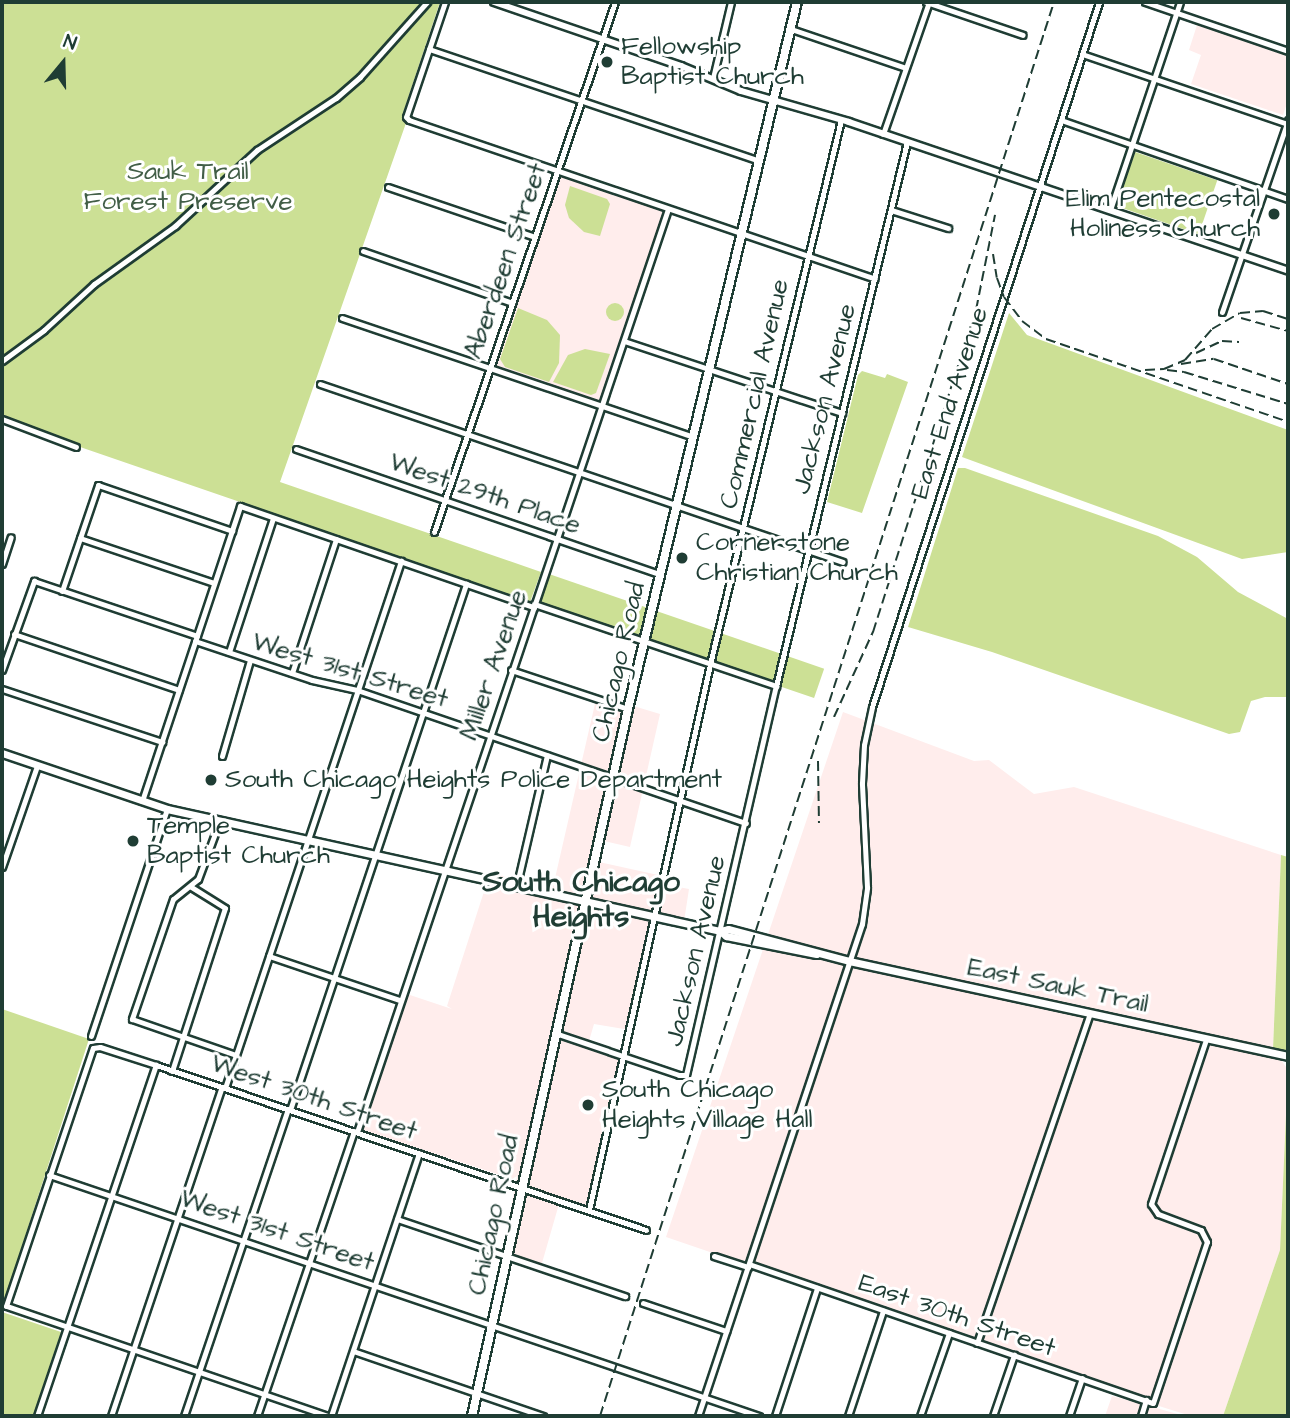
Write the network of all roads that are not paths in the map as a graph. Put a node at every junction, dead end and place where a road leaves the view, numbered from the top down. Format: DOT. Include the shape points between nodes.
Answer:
graph roads {
  1 [pos="427,2"];
  2 [pos="445,2"];
  3 [pos="494,2"];
  4 [pos="615,2"];
  5 [pos="732,2"];
  6 [pos="797,2"];
  7 [pos="928,2"];
  8 [pos="1099,2"];
  9 [pos="1145,2"];
  10 [pos="1180,2"];
  11 [pos="1176,12"];
  12 [pos="790,29"];
  13 [pos="1023,35"];
  14 [pos="602,39"];
  15 [pos="429,49"];
  16 [pos="1288,51"];
  17 [pos="1082,54"];
  18 [pos="906,68"];
  19 [pos="713,78"];
  20 [pos="1154,79"];
  21 [pos="581,100"];
  22 [pos="773,101"];
  23 [pos="841,120"];
  24 [pos="1061,120"];
  25 [pos="1288,123"];
  26 [pos="883,134"];
  27 [pos="907,142"];
  28 [pos="1133,144"];
  29 [pos="759,161"];
  30 [pos="557,171"];
  31 [pos="388,187"];
  32 [pos="1039,187"];
  33 [pos="1264,191"];
  34 [pos="1288,199"];
  35 [pos="668,209"];
  36 [pos="891,210"];
  37 [pos="1110,210"];
  38 [pos="948,229"];
  39 [pos="742,234"];
  40 [pos="535,237"];
  41 [pos="363,251"];
  42 [pos="1242,255"];
  43 [pos="808,256"];
  44 [pos="1288,271"];
  45 [pos="874,279"];
  46 [pos="512,303"];
  47 [pos="1223,312"];
  48 [pos="342,317"];
  49 [pos="624,341"];
  50 [pos="2,361"];
  51 [pos="490,368"];
  52 [pos="709,369"];
  53 [pos="320,384"];
  54 [pos="776,391"];
  55 [pos="602,406"];
  56 [pos="842,413"];
  57 [pos="2,419"];
  58 [pos="467,434"];
  59 [pos="693,437"];
  60 [pos="76,447"];
  61 [pos="296,449"];
  62 [pos="579,472"];
  63 [pos="445,500"];
  64 [pos="677,506"];
  65 [pos="273,518"];
  66 [pos="743,527"];
  67 [pos="232,531"];
  68 [pos="434,532"];
  69 [pos="11,537"];
  70 [pos="80,538"];
  71 [pos="336,539"];
  72 [pos="557,540"];
  73 [pos="809,549"];
  74 [pos="401,561"];
  75 [pos="843,562"];
  76 [pos="2,564"];
  77 [pos="661,575"];
  78 [pos="214,583"];
  79 [pos="467,584"];
  80 [pos="62,591"];
  81 [pos="534,606"];
  82 [pos="14,634"];
  83 [pos="196,638"];
  84 [pos="644,642"];
  85 [pos="229,652"];
  86 [pos="250,660"];
  87 [pos="710,664"];
  88 [pos="2,670"];
  89 [pos="511,670"];
  90 [pos="292,673"];
  91 [pos="776,685"];
  92 [pos="2,689"];
  93 [pos="179,690"];
  94 [pos="357,690"];
  95 [pos="628,709"];
  96 [pos="424,713"];
  97 [pos="491,736"];
  98 [pos="162,743"];
  99 [pos="2,753"];
  100 [pos="547,755"];
  101 [pos="222,756"];
  102 [pos="37,766"];
  103 [pos="614,778"];
  104 [pos="680,800"];
  105 [pos="142,801"];
  106 [pos="167,808"];
  107 [pos="220,820"];
  108 [pos="746,823"];
  109 [pos="307,838"];
  110 [pos="376,854"];
  111 [pos="2,867"];
  112 [pos="445,869"];
  113 [pos="517,884"];
  114 [pos="191,887"];
  115 [pos="587,899"];
  116 [pos="654,915"];
  117 [pos="720,931"];
  118 [pos="270,956"];
  119 [pos="849,961"];
  120 [pos="335,978"];
  121 [pos="400,1000"];
  122 [pos="1089,1016"];
  123 [pos="555,1033"];
  124 [pos="91,1036"];
  125 [pos="183,1037"];
  126 [pos="1206,1040"];
  127 [pos="236,1055"];
  128 [pos="621,1055"];
  129 [pos="1288,1056"];
  130 [pos="156,1065"];
  131 [pos="172,1070"];
  132 [pos="223,1088"];
  133 [pos="289,1110"];
  134 [pos="355,1132"];
  135 [pos="419,1153"];
  136 [pos="49,1175"];
  137 [pos="522,1188"];
  138 [pos="112,1196"];
  139 [pos="589,1210"];
  140 [pos="177,1218"];
  141 [pos="397,1219"];
  142 [pos="646,1230"];
  143 [pos="243,1240"];
  144 [pos="507,1256"];
  145 [pos="714,1256"];
  146 [pos="308,1262"];
  147 [pos="748,1266"];
  148 [pos="374,1285"];
  149 [pos="817,1288"];
  150 [pos="625,1296"];
  151 [pos="643,1303"];
  152 [pos="883,1311"];
  153 [pos="491,1324"];
  154 [pos="67,1328"];
  155 [pos="726,1331"];
  156 [pos="949,1333"];
  157 [pos="977,1343"];
  158 [pos="134,1351"];
  159 [pos="353,1351"];
  160 [pos="1014,1355"];
  161 [pos="199,1373"];
  162 [pos="1082,1378"];
  163 [pos="477,1394"];
  164 [pos="264,1395"];
  165 [pos="704,1398"];
  166 [pos="1146,1400"];
  167 [pos="37,1416"];
  168 [pos="111,1416"];
  169 [pos="184,1416"];
  170 [pos="257,1416"];
  171 [pos="329,1416"];
  172 [pos="472,1416"];
  173 [pos="543,1416"];
  174 [pos="698,1416"];
  175 [pos="759,1416"];
  176 [pos="775,1416"];
  177 [pos="848,1416"];
  178 [pos="920,1416"];
  179 [pos="993,1416"];
  180 [pos="1069,1416"];
  181 [pos="1141,1416"];
  1 -- 50 [label="street" via="335,98 257,150 175,226 94,284"];
  2 -- 15 [label="street"];
  3 -- 14 [label="street"];
  4 -- 14 [label="street, Aberdeen Street"];
  5 -- 19 [label="street"];
  6 -- 12 [label="main road, Chicago Road"];
  7 -- 13 [label="street"];
  7 -- 18 [label="street"];
  8 -- 17 [label="street, East End Avenue"];
  9 -- 11 [label="street"];
  10 -- 11 [label="street"];
  11 -- 16 [label="street"];
  11 -- 20 [label="street"];
  12 -- 18 [label="street"];
  12 -- 22 [label="main road, Chicago Road"];
  14 -- 19 [label="street"];
  14 -- 21 [label="street, Aberdeen Street"];
  15 -- 21 [label="street"];
  15 -- 30 [label="street" via="406,117"];
  17 -- 20 [label="street"];
  17 -- 24 [label="street, East End Avenue"];
  18 -- 26 [label="street"];
  19 -- 22 [label="street"];
  20 -- 25 [label="street"];
  20 -- 28 [label="street"];
  21 -- 29 [label="street"];
  21 -- 30 [label="street, Aberdeen Street"];
  22 -- 23 [label="street"];
  22 -- 29 [label="main road, Chicago Road"];
  23 -- 26 [label="street"];
  23 -- 43 [label="street, Commercial Avenue"];
  24 -- 28 [label="street"];
  24 -- 32 [label="street, East End Avenue"];
  25 -- 33 [label="street"];
  26 -- 27 [label="street"];
  27 -- 32 [label="street"];
  27 -- 36 [label="street, Jackson Avenue"];
  28 -- 33 [label="street"];
  28 -- 37 [label="street"];
  29 -- 39 [label="main road, Chicago Road"];
  30 -- 35 [label="street"];
  30 -- 40 [label="street, Aberdeen Street"];
  31 -- 40 [label="street"];
  32 -- 37 [label="street"];
  32 -- 119 [label="street, East End Avenue" via="872,707 862,783 867,887 862,924"];
  33 -- 34 [label="street"];
  33 -- 42 [label="street"];
  35 -- 39 [label="street"];
  35 -- 49 [label="street, Miller Avenue"];
  36 -- 38 [label="street"];
  36 -- 45 [label="street, Jackson Avenue"];
  37 -- 42 [label="street"];
  39 -- 43 [label="street"];
  39 -- 52 [label="main road, Chicago Road"];
  40 -- 46 [label="street, Aberdeen Street"];
  41 -- 46 [label="street"];
  42 -- 44 [label="street"];
  42 -- 47 [label="street"];
  43 -- 45 [label="street"];
  43 -- 54 [label="street, Commercial Avenue"];
  45 -- 56 [label="street, Jackson Avenue"];
  46 -- 51 [label="street, Aberdeen Street"];
  48 -- 51 [label="street"];
  49 -- 52 [label="street"];
  49 -- 55 [label="street, Miller Avenue"];
  51 -- 55 [label="street"];
  51 -- 58 [label="street, Aberdeen Street"];
  52 -- 54 [label="street"];
  52 -- 59 [label="main road, Chicago Road"];
  53 -- 58 [label="street"];
  54 -- 56 [label="street"];
  54 -- 66 [label="street, Commercial Avenue"];
  55 -- 59 [label="street"];
  55 -- 62 [label="street, Miller Avenue"];
  56 -- 73 [label="street, Jackson Avenue"];
  57 -- 60 [label="street"];
  58 -- 62 [label="street"];
  58 -- 63 [label="street, Aberdeen Street"];
  59 -- 64 [label="main road, Chicago Road"];
  61 -- 63 [label="street, West 29th Place"];
  62 -- 64 [label="street"];
  62 -- 72 [label="street, Miller Avenue"];
  63 -- 68 [label="street, Aberdeen Street"];
  63 -- 72 [label="street, West 29th Place"];
  64 -- 66 [label="street"];
  64 -- 77 [label="main road, Chicago Road"];
  65 -- 67 [label="street" via="240,506"];
  65 -- 71 [label="street"];
  65 -- 85 [label="street"];
  66 -- 73 [label="street"];
  66 -- 87 [label="street, Commercial Avenue"];
  67 -- 70 [label="street" via="98,485"];
  67 -- 78 [label="street"];
  69 -- 76 [label="street"];
  70 -- 78 [label="street"];
  70 -- 80 [label="street"];
  71 -- 74 [label="street"];
  71 -- 90 [label="street"];
  72 -- 77 [label="street, West 29th Place"];
  72 -- 81 [label="street, Miller Avenue"];
  73 -- 75 [label="street"];
  73 -- 91 [label="street, Jackson Avenue"];
  74 -- 79 [label="street"];
  74 -- 94 [label="street"];
  77 -- 84 [label="main road, Chicago Road"];
  78 -- 83 [label="street"];
  79 -- 81 [label="street"];
  79 -- 96 [label="street"];
  80 -- 82 [label="street, West 31st Street" via="34,581"];
  80 -- 83 [label="street, West 31st Street"];
  81 -- 84 [label="street"];
  81 -- 89 [label="street, Miller Avenue"];
  82 -- 88 [label="street"];
  82 -- 93 [label="street"];
  83 -- 85 [label="street, West 31st Street"];
  83 -- 93 [label="street"];
  84 -- 87 [label="street"];
  84 -- 95 [label="main road, Chicago Road"];
  85 -- 86 [label="street, West 31st Street"];
  86 -- 90 [label="street, West 31st Street"];
  86 -- 101 [label="street"];
  87 -- 91 [label="street"];
  87 -- 104 [label="street, Commercial Avenue"];
  89 -- 95 [label="street"];
  89 -- 97 [label="street, Miller Avenue"];
  90 -- 94 [label="street, West 31st Street"];
  91 -- 108 [label="street, Jackson Avenue"];
  92 -- 98 [label="street"];
  93 -- 98 [label="street"];
  94 -- 96 [label="street, West 31st Street"];
  94 -- 109 [label="street"];
  95 -- 103 [label="main road, Chicago Road"];
  96 -- 97 [label="street, West 31st Street"];
  96 -- 110 [label="street"];
  97 -- 100 [label="street, West 31st Street"];
  97 -- 112 [label="street, Miller Avenue"];
  98 -- 105 [label="street"];
  99 -- 102 [label="main road, East Sauk Trail"];
  100 -- 103 [label="street, West 31st Street"];
  100 -- 113 [label="street"];
  102 -- 105 [label="main road, East Sauk Trail"];
  102 -- 111 [label="street"];
  103 -- 104 [label="street, West 31st Street"];
  103 -- 115 [label="main road, Chicago Road"];
  104 -- 108 [label="street, West 31st Street"];
  104 -- 116 [label="street, Commercial Avenue"];
  105 -- 106 [label="main road, East Sauk Trail"];
  106 -- 107 [label="main road, East Sauk Trail"];
  106 -- 124 [label="street"];
  107 -- 109 [label="main road, East Sauk Trail"];
  107 -- 114 [label="street" via="204,868"];
  108 -- 117 [label="street, Jackson Avenue"];
  109 -- 110 [label="main road, East Sauk Trail"];
  109 -- 118 [label="street"];
  110 -- 112 [label="main road, East Sauk Trail"];
  110 -- 120 [label="street"];
  112 -- 113 [label="main road, East Sauk Trail"];
  112 -- 121 [label="street, Miller Avenue"];
  113 -- 115 [label="main road, East Sauk Trail"];
  114 -- 125 [label="street" via="225,908"];
  114 -- 125 [label="street" via="173,900 132,1019"];
  115 -- 116 [label="main road, East Sauk Trail"];
  115 -- 123 [label="main road, Chicago Road"];
  116 -- 117 [label="main road, East Sauk Trail"];
  116 -- 128 [label="street, Commercial Avenue"];
  117 -- 119 [label="main road, East Sauk Trail"];
  117 -- 128 [label="street, Jackson Avenue" via="687,1075"];
  118 -- 120 [label="street"];
  118 -- 127 [label="street"];
  119 -- 122 [label="main road, East Sauk Trail"];
  119 -- 147 [label="street, East End Avenue"];
  120 -- 121 [label="street"];
  120 -- 133 [label="street"];
  121 -- 134 [label="street, Miller Avenue"];
  122 -- 126 [label="main road, East Sauk Trail"];
  122 -- 157 [label="street"];
  123 -- 128 [label="street"];
  123 -- 137 [label="main road, Chicago Road"];
  125 -- 127 [label="street"];
  125 -- 131 [label="street"];
  126 -- 129 [label="main road, East Sauk Trail"];
  126 -- 166 [label="street, East 30th Street" via="1151,1203 1158,1214 1200,1230 1207,1242 1153,1403"];
  127 -- 132 [label="street"];
  128 -- 139 [label="street, Commercial Avenue"];
  130 -- 131 [label="street, West 30th Street"];
  130 -- 136 [label="street, West 30th Street" via="93,1048"];
  130 -- 138 [label="street"];
  131 -- 132 [label="street, West 30th Street"];
  132 -- 133 [label="street, West 30th Street"];
  132 -- 140 [label="street"];
  133 -- 134 [label="street, West 30th Street"];
  133 -- 143 [label="street"];
  134 -- 135 [label="street, West 30th Street"];
  134 -- 146 [label="street, Miller Avenue"];
  135 -- 137 [label="street, West 30th Street"];
  135 -- 141 [label="street"];
  136 -- 138 [label="street, West 31st Street"];
  136 -- 154 [label="street" via="6,1306"];
  137 -- 139 [label="street"];
  137 -- 144 [label="main road, Chicago Road"];
  138 -- 140 [label="street, West 31st Street"];
  138 -- 154 [label="street"];
  139 -- 142 [label="street"];
  140 -- 143 [label="street, West 31st Street"];
  140 -- 158 [label="street"];
  141 -- 144 [label="street"];
  141 -- 148 [label="street"];
  143 -- 146 [label="street, West 31st Street"];
  143 -- 161 [label="street"];
  144 -- 150 [label="street"];
  144 -- 153 [label="main road, Chicago Road"];
  145 -- 147 [label="street, East 30th Street"];
  146 -- 148 [label="street, West 31st Street"];
  146 -- 164 [label="street, Miller Avenue"];
  147 -- 149 [label="street, East 30th Street"];
  147 -- 155 [label="street, East End Avenue"];
  148 -- 153 [label="street, West 31st Street"];
  148 -- 159 [label="street"];
  149 -- 152 [label="street, East 30th Street"];
  149 -- 176 [label="street"];
  151 -- 155 [label="street"];
  152 -- 156 [label="street, East 30th Street"];
  152 -- 177 [label="street"];
  153 -- 163 [label="main road, Chicago Road"];
  153 -- 165 [label="street, West 31st Street"];
  154 -- 158 [label="street"];
  154 -- 167 [label="street"];
  155 -- 165 [label="street, East End Avenue"];
  156 -- 157 [label="street, East 30th Street"];
  156 -- 178 [label="street"];
  157 -- 160 [label="street, East 30th Street"];
  158 -- 161 [label="street"];
  158 -- 168 [label="street"];
  159 -- 163 [label="street"];
  159 -- 171 [label="street"];
  160 -- 162 [label="street, East 30th Street"];
  160 -- 179 [label="street"];
  161 -- 164 [label="street"];
  161 -- 169 [label="street"];
  162 -- 166 [label="street, East 30th Street"];
  162 -- 180 [label="street"];
  163 -- 172 [label="main road, Chicago Road"];
  163 -- 173 [label="street"];
  164 -- 170 [label="street, Miller Avenue"];
  164 -- 171 [label="street"];
  165 -- 174 [label="street, East End Avenue"];
  165 -- 175 [label="street, West 31st Street"];
  166 -- 181 [label="street"];
}
